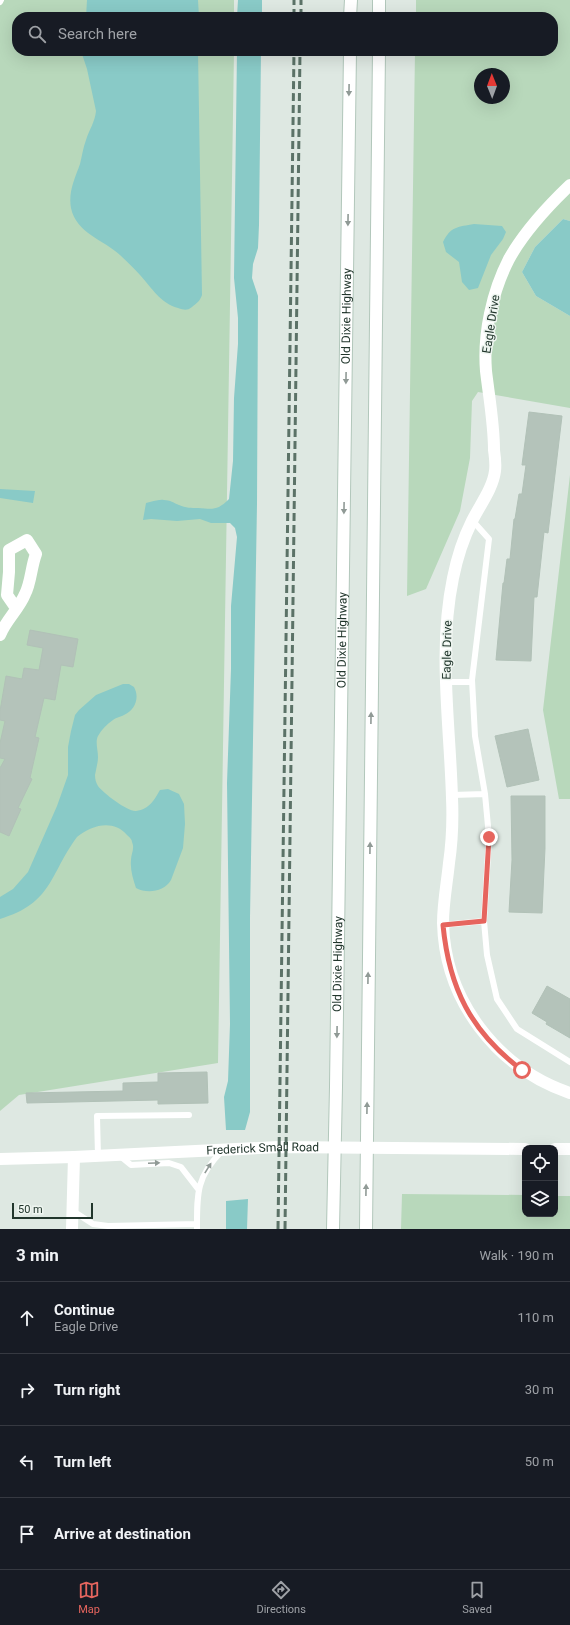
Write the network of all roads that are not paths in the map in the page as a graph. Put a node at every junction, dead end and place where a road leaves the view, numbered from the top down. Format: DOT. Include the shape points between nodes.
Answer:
graph roads {
  1 [pos="350,0"];
  2 [pos="379,0"];
  3 [pos="350,12"];
  4 [pos="379,12"];
  5 [pos="350,56"];
  6 [pos="378,56"];
  7 [pos="570,185"];
  8 [pos="472,520"];
  9 [pos="16,608"];
  10 [pos="0,635"];
  11 [pos="446,682"];
  12 [pos="472,682"];
  13 [pos="485,794"];
  14 [pos="452,795"];
  15 [pos="484,921"];
  16 [pos="443,925"];
  17 [pos="570,1062"];
  18 [pos="570,1093"];
  19 [pos="189,1115"];
  20 [pos="366,1147"];
  21 [pos="334,1148"];
  22 [pos="522,1149"];
  23 [pos="558,1149"];
  24 [pos="570,1149"];
  25 [pos="223,1150"];
  26 [pos="118,1155"];
  27 [pos="98,1156"];
  28 [pos="74,1157"];
  29 [pos="0,1159"];
  30 [pos="198,1189"];
  31 [pos="72,1211"];
  32 [pos="197,1226"];
  33 [pos="72,1229"];
  34 [pos="333,1229"];
  35 [pos="366,1229"];
  1 -- 3 [label="main road"];
  2 -- 4 [label="main road"];
  5 -- 21 [label="main road, Old Dixie Highway, one-way"];
  20 -- 6 [label="main road, one-way"];
  7 -- 8 [label="main road, Eagle Drive" via="526,234 510,258 496,290 486,350 495,470"];
  8 -- 11 [label="main road, Eagle Drive" via="459,556 450,596"];
  8 -- 12 [label="lane" via="489,539"];
  9 -- 9 [label="main road" via="26,594 36,554 27,540 9,550 7,595"];
  9 -- 10 [label="main road"];
  11 -- 12 [label="lane"];
  11 -- 14 [label="main road, Eagle Drive"];
  12 -- 13 [label="lane" via="474,736"];
  13 -- 14 [label="lane"];
  13 -- 15 [label="lane" via="489,837"];
  14 -- 16 [label="main road, Eagle Drive" via="452,828"];
  15 -- 16 [label="lane"];
  15 -- 17 [label="lane" via="487,956 497,999 517,1029"];
  16 -- 18 [label="main road, Eagle Drive" via="453,980 477,1025 492,1044 522,1070"];
  19 -- 27 [label="lane" via="97,1116"];
  20 -- 21 [label="main road, Frederick Small Road"];
  20 -- 22 [label="main road, Frederick Small Road"];
  35 -- 20 [label="main road, one-way"];
  21 -- 25 [label="main road, Frederick Small Road"];
  21 -- 34 [label="main road, Old Dixie Highway"];
  23 -- 24 [label="main road"];
  25 -- 26 [label="main road, Frederick Small Road"];
  30 -- 25 [label="lane, one-way" via="209,1165"];
  26 -- 27 [label="main road, Frederick Small Road"];
  26 -- 30 [label="lane, one-way" via="131,1165 169,1163 182,1167"];
  27 -- 28 [label="main road, Frederick Small Road"];
  28 -- 29 [label="main road, Frederick Small Road"];
  28 -- 31 [label="main road"];
  30 -- 32 [label="lane"];
  31 -- 32 [label="lane" via="93,1224 108,1226"];
  31 -- 33 [label="main road"];
}
